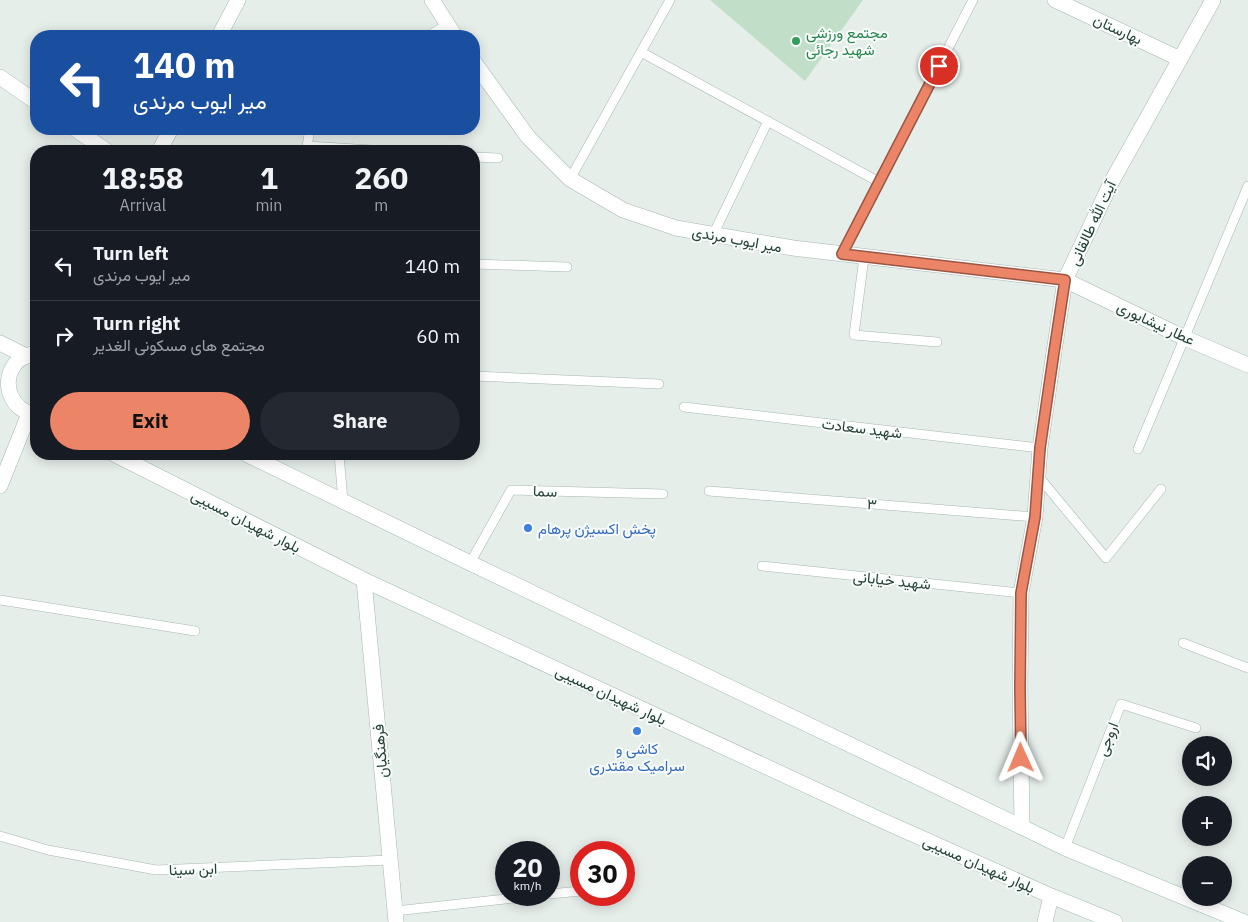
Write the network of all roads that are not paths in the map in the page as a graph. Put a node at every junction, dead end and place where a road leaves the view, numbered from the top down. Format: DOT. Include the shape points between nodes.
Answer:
graph roads {
  1 [pos="238,0"];
  2 [pos="432,0"];
  3 [pos="670,0"];
  4 [pos="973,0"];
  5 [pos="1055,0"];
  6 [pos="1213,0"];
  7 [pos="222,30"];
  8 [pos="450,30"];
  9 [pos="641,52"];
  10 [pos="1180,59"];
  11 [pos="480,70"];
  12 [pos="0,77"];
  13 [pos="30,98"];
  14 [pos="768,120"];
  15 [pos="84,135"];
  16 [pos="98,145"];
  17 [pos="480,157"];
  18 [pos="498,158"];
  19 [pos="570,179"];
  20 [pos="879,182"];
  21 [pos="1248,186"];
  22 [pos="713,235"];
  23 [pos="842,254"];
  24 [pos="864,257"];
  25 [pos="480,264"];
  26 [pos="567,267"];
  27 [pos="1065,280"];
  28 [pos="1185,338"];
  29 [pos="937,342"];
  30 [pos="0,343"];
  31 [pos="30,354"];
  32 [pos="30,355"];
  33 [pos="1248,365"];
  34 [pos="480,376"];
  35 [pos="659,384"];
  36 [pos="7,398"];
  37 [pos="684,407"];
  38 [pos="30,413"];
  39 [pos="30,418"];
  40 [pos="1040,448"];
  41 [pos="1138,449"];
  42 [pos="131,460"];
  43 [pos="258,460"];
  44 [pos="339,460"];
  45 [pos="1039,477"];
  46 [pos="0,486"];
  47 [pos="1160,489"];
  48 [pos="708,491"];
  49 [pos="663,494"];
  50 [pos="343,501"];
  51 [pos="1035,517"];
  52 [pos="470,563"];
  53 [pos="762,566"];
  54 [pos="364,580"];
  55 [pos="1021,593"];
  56 [pos="0,600"];
  57 [pos="195,630"];
  58 [pos="1183,643"];
  59 [pos="1248,668"];
  60 [pos="1196,728"];
  61 [pos="1022,828"];
  62 [pos="0,836"];
  63 [pos="1065,848"];
  64 [pos="390,860"];
  65 [pos="1051,896"];
  66 [pos="495,902"];
  67 [pos="396,916"];
  68 [pos="1044,922"];
  69 [pos="1116,922"];
  70 [pos="1244,922"];
  1 -- 7 [label="street"];
  2 -- 8 [label="street"];
  3 -- 9 [label="lane"];
  4 -- 20 [label="lane"];
  5 -- 10 [label="street, بهارستان"];
  6 -- 10 [label="street, آیت الله طالقانی"];
  9 -- 14 [label="lane"];
  9 -- 19 [label="lane"];
  10 -- 27 [label="street, آیت الله طالقانی" via="1112,181"];
  11 -- 19 [label="street, میر ایوب مرندی" via="528,137"];
  12 -- 13 [label="street"];
  14 -- 20 [label="lane"];
  14 -- 22 [label="lane"];
  15 -- 16 [label="street"];
  17 -- 18 [label="lane"];
  19 -- 22 [label="street, میر ایوب مرندی" via="623,210 676,228"];
  20 -- 23 [label="lane"];
  21 -- 28 [label="lane"];
  22 -- 23 [label="street, میر ایوب مرندی"];
  23 -- 24 [label="street, میر ایوب مرندی"];
  24 -- 27 [label="street, میر ایوب مرندی"];
  24 -- 29 [label="lane" via="854,335"];
  25 -- 26 [label="lane"];
  27 -- 28 [label="street, عطار نیشابوری"];
  27 -- 40 [label="street, آیت الله طالقانی"];
  28 -- 33 [label="street, عطار نیشابوری"];
  28 -- 41 [label="lane"];
  30 -- 31 [label="street"];
  32 -- 36 [label="street" via="15,364 9,376"];
  34 -- 35 [label="lane"];
  36 -- 38 [label="street"];
  37 -- 40 [label="lane, شهید سعادت"];
  39 -- 46 [label="street"];
  40 -- 45 [label="street, آیت الله طالقانی"];
  42 -- 54 [label="street, بلوار شهیدان مسیبی"];
  43 -- 50 [label="street"];
  44 -- 50 [label="lane"];
  45 -- 47 [label="lane" via="1106,558"];
  45 -- 51 [label="street, آیت الله طالقانی"];
  48 -- 51 [label="lane, ۳"];
  49 -- 52 [label="lane, سما" via="511,490"];
  50 -- 52 [label="street"];
  51 -- 55 [label="street, آیت الله طالقانی"];
  52 -- 61 [label="street"];
  53 -- 55 [label="lane, شهید خیابانی"];
  54 -- 64 [label="street, فرهنگیان"];
  54 -- 65 [label="street, بلوار شهیدان مسیبی"];
  55 -- 61 [label="street, آیت الله طالقانی"];
  56 -- 57 [label="lane"];
  58 -- 59 [label="lane"];
  60 -- 63 [label="lane, اروجی" via="1120,704"];
  61 -- 63 [label="street"];
  62 -- 64 [label="lane, ابن سینا" via="48,850 156,870"];
  63 -- 70 [label="street"];
  64 -- 67 [label="street, فرهنگیان"];
  65 -- 68 [label="street"];
  65 -- 69 [label="street, بلوار شهیدان مسیبی"];
  66 -- 67 [label="lane"];
}
